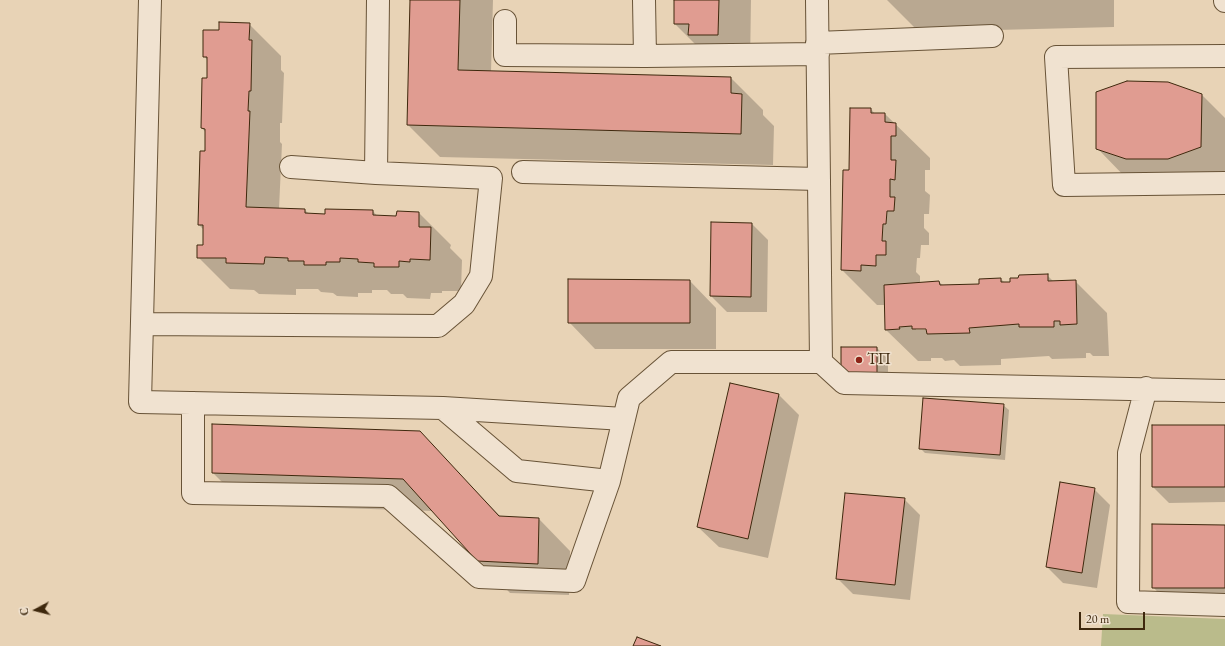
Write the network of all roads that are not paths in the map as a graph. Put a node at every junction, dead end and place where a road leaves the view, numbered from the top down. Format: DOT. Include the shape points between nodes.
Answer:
graph roads {
  1 [pos="150,0"];
  2 [pos="378,0"];
  3 [pos="644,0"];
  4 [pos="817,0"];
  5 [pos="505,21"];
  6 [pos="992,36"];
  7 [pos="818,48"];
  8 [pos="645,56"];
  9 [pos="1225,56"];
  10 [pos="291,167"];
  11 [pos="376,172"];
  12 [pos="523,172"];
  13 [pos="819,179"];
  14 [pos="1225,183"];
  15 [pos="142,324"];
  16 [pos="820,362"];
  17 [pos="1146,388"];
  18 [pos="1225,391"];
  19 [pos="193,403"];
  20 [pos="443,408"];
  21 [pos="624,419"];
  22 [pos="609,480"];
  23 [pos="1225,605"];
  1 -- 15 [label="street"];
  2 -- 11 [label="street"];
  3 -- 8 [label="street"];
  4 -- 7 [label="street"];
  5 -- 8 [label="street" via="505,55"];
  6 -- 7 [label="street"];
  7 -- 8 [label="street"];
  7 -- 13 [label="street"];
  9 -- 14 [label="street" via="1056,58 1064,185"];
  10 -- 11 [label="street"];
  11 -- 15 [label="street" via="491,178 481,276 464,304 438,326"];
  12 -- 13 [label="street"];
  13 -- 16 [label="street"];
  15 -- 19 [label="street" via="140,402"];
  16 -- 17 [label="street" via="844,383"];
  16 -- 21 [label="street" via="671,362 629,398"];
  17 -- 18 [label="street"];
  17 -- 23 [label="street" via="1129,453 1128,602"];
  19 -- 20 [label="street"];
  19 -- 22 [label="street" via="193,493 388,496 479,577 574,581"];
  20 -- 21 [label="street"];
  20 -- 22 [label="street" via="517,471"];
  21 -- 22 [label="street"];
}
